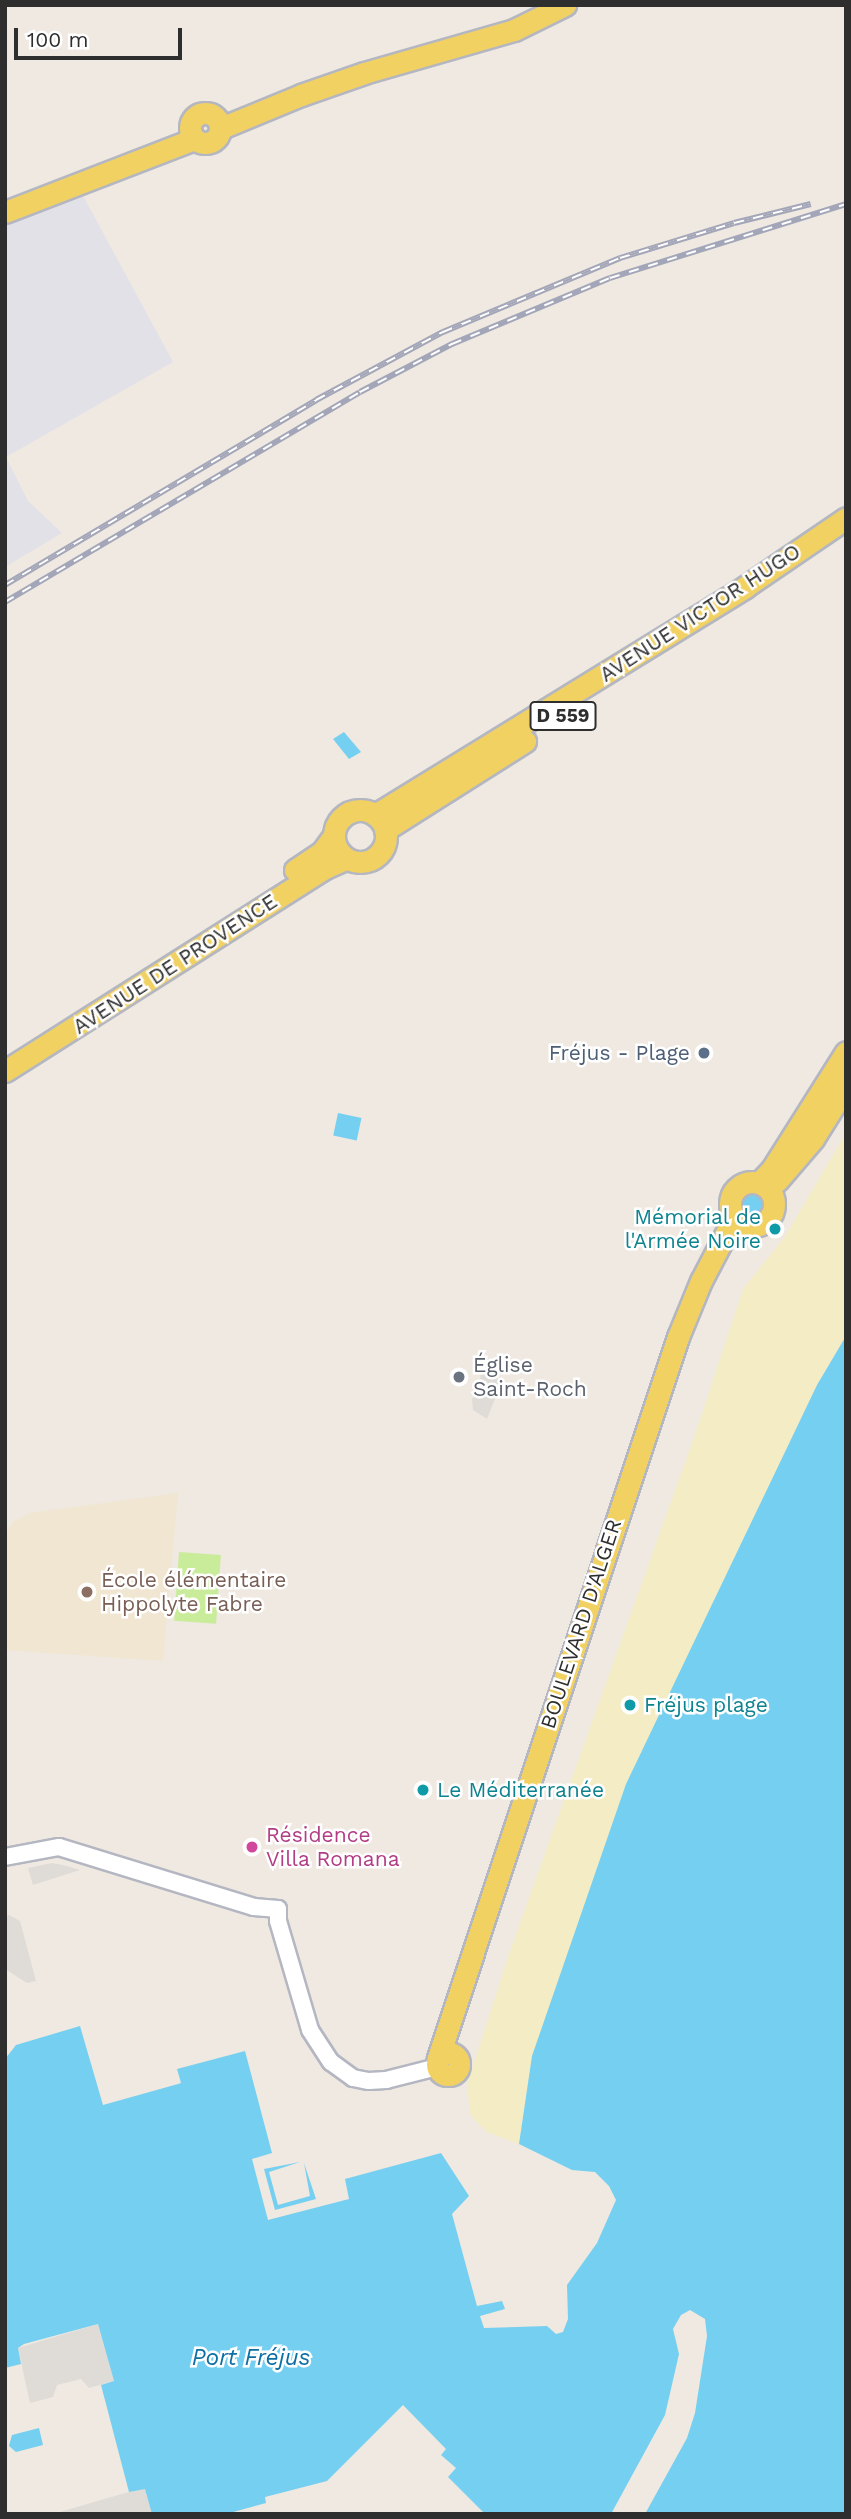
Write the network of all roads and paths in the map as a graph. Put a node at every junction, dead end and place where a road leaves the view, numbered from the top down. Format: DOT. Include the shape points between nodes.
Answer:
graph roads {
  1 [pos="554,5"];
  2 [pos="565,5"];
  3 [pos="219,123"];
  4 [pos="192,134"];
  5 [pos="5,206"];
  6 [pos="5,212"];
  7 [pos="846,518"];
  8 [pos="846,536"];
  9 [pos="380,823"];
  10 [pos="333,837"];
  11 [pos="345,859"];
  12 [pos="846,1052"];
  13 [pos="5,1054"];
  14 [pos="5,1071"];
  15 [pos="846,1086"];
  16 [pos="764,1188"];
  17 [pos="734,1218"];
  18 [pos="5,1857"];
  19 [pos="443,2054"];
  1 -- 3 [label="main road" via="498,28 342,75"];
  2 -- 3 [label="main road" via="513,30 364,73"];
  3 -- 4 [label="main road" via="211,142"];
  4 -- 5 [label="main road"];
  4 -- 6 [label="main road"];
  7 -- 9 [label="main road, AVENUE VICTOR HUGO / D 559"];
  8 -- 9 [label="main road, AVENUE VICTOR HUGO / D 559"];
  9 -- 10 [label="main road" via="358,810 345,814"];
  9 -- 11 [label="main road" via="385,844 377,856 365,862"];
  10 -- 11 [label="main road"];
  10 -- 13 [label="main road, AVENUE DE PROVENCE" via="317,856"];
  11 -- 14 [label="main road, AVENUE DE PROVENCE"];
  12 -- 16 [label="main road"];
  15 -- 16 [label="main road" via="813,1139"];
  16 -- 17 [label="main road" via="743,1184 735,1190 729,1203"];
  16 -- 17 [label="main road" via="773,1210 762,1224 746,1226"];
  17 -- 19 [label="main road, BOULEVARD D'ALGER" via="678,1337"];
  18 -- 19 [label="street" via="59,1847 278,1915 310,2030 338,2069 353,2078 378,2081"];
}
